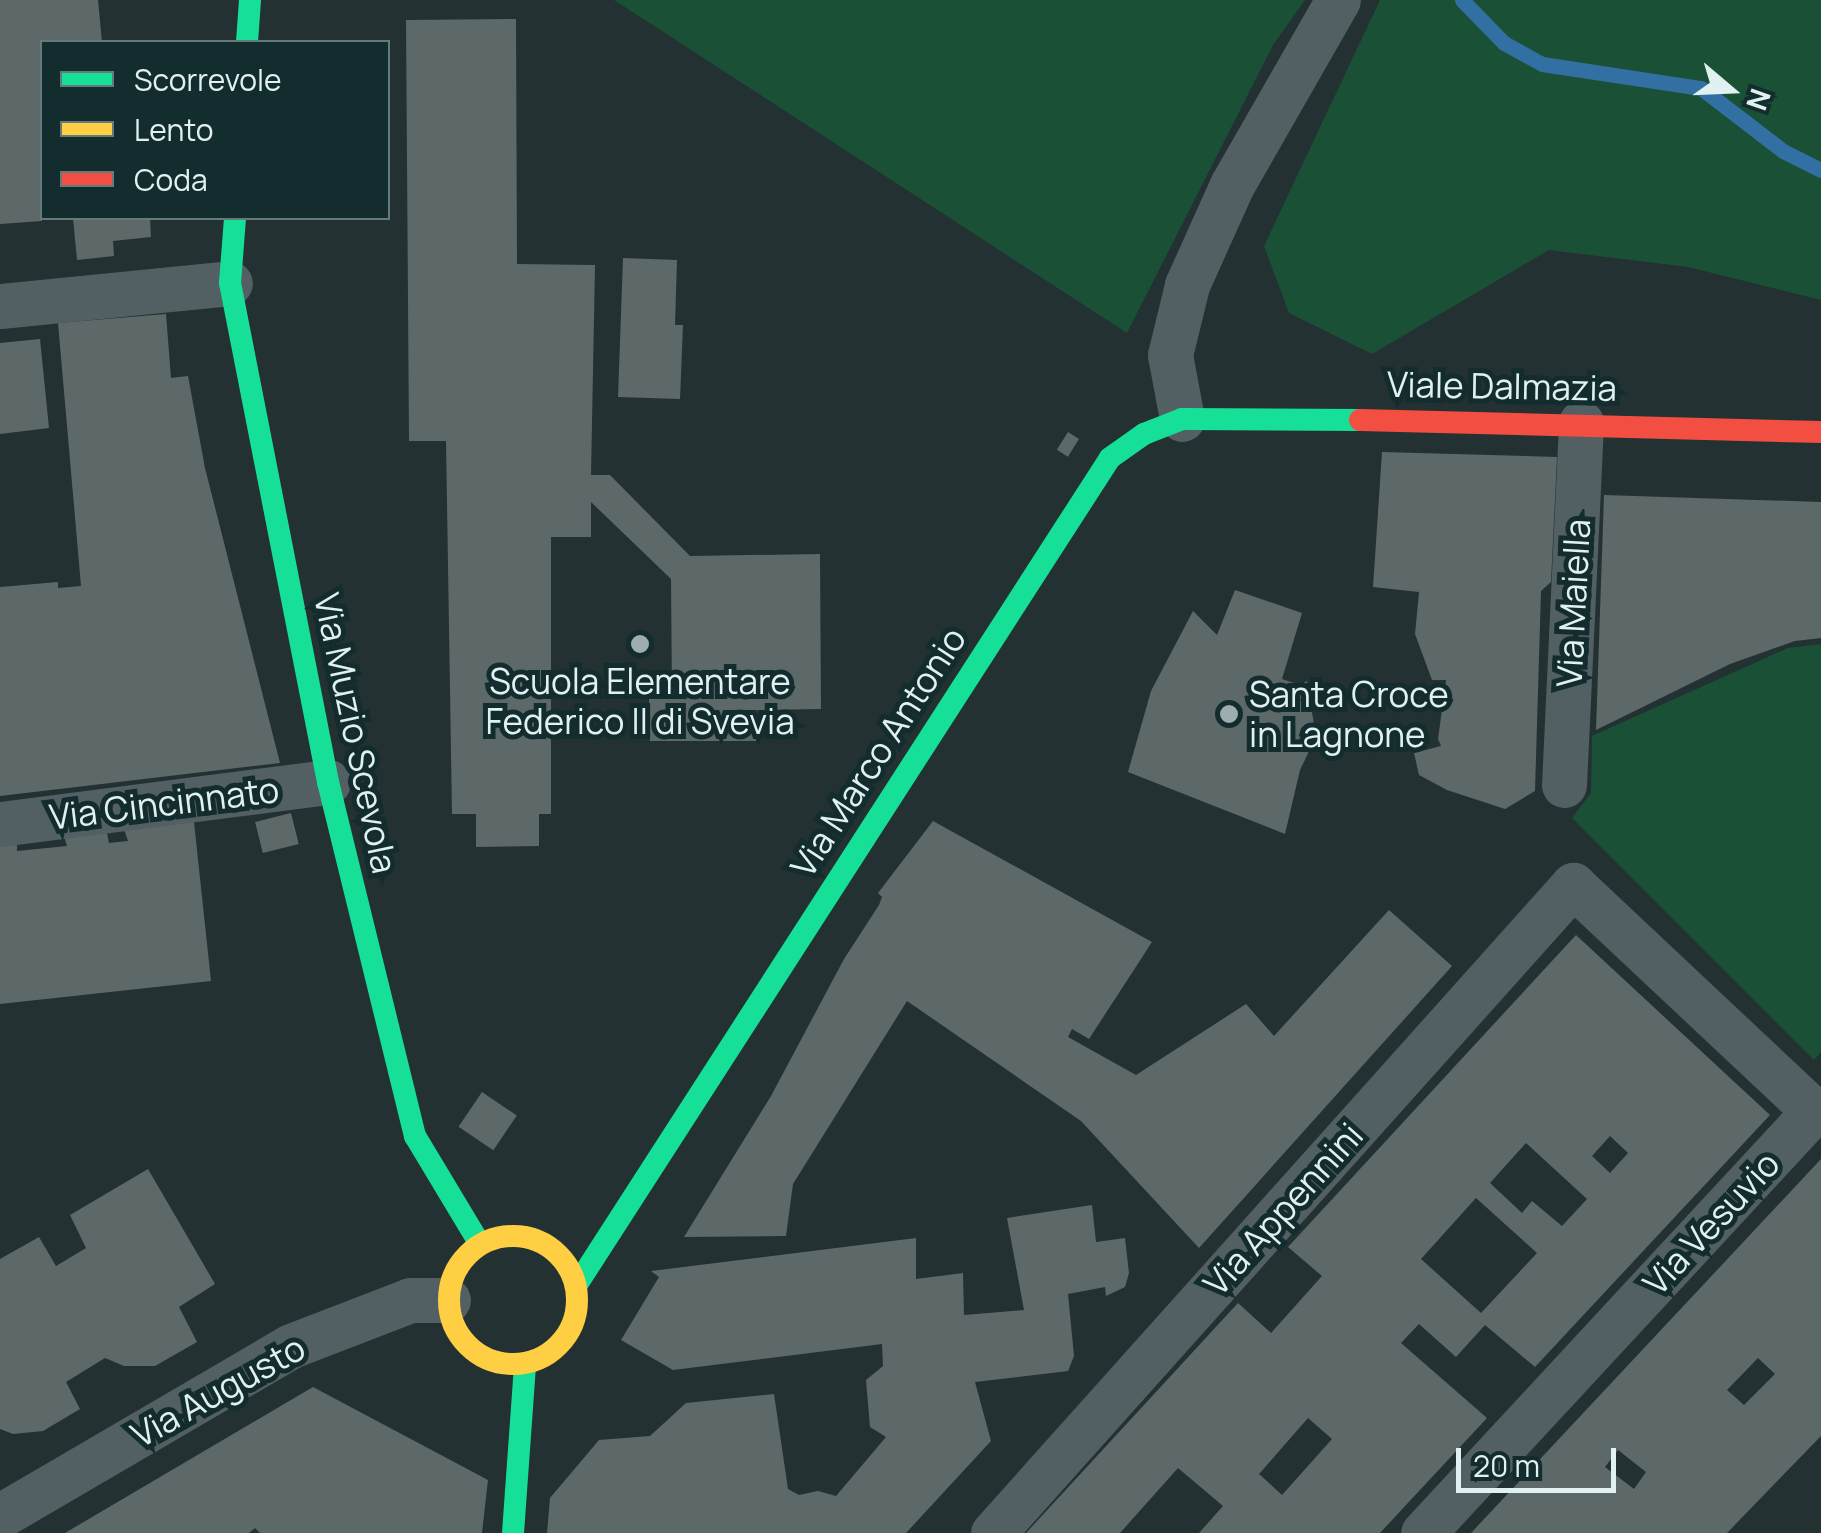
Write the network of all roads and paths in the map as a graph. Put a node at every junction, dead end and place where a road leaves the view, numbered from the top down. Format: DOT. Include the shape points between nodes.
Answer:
graph roads {
  1 [pos="250,0"];
  2 [pos="1338,0"];
  3 [pos="247,40"];
  4 [pos="234,220"];
  5 [pos="230,283"];
  6 [pos="0,306"];
  7 [pos="1182,419"];
  8 [pos="1581,422"];
  9 [pos="1821,432"];
  10 [pos="328,782"];
  11 [pos="1564,785"];
  12 [pos="0,824"];
  13 [pos="1573,885"];
  14 [pos="660,1152"];
  15 [pos="613,1184"];
  16 [pos="480,1244"];
  17 [pos="576,1286"];
  18 [pos="448,1300"];
  19 [pos="525,1364"];
  20 [pos="0,1516"];
  21 [pos="512,1533"];
  22 [pos="994,1533"];
  23 [pos="1423,1533"];
  1 -- 3 [label="main road"];
  2 -- 7 [label="street" via="1232,185 1187,285 1170,355"];
  4 -- 5 [label="main road, Via Muzio Scevola"];
  5 -- 6 [label="street"];
  5 -- 10 [label="main road, Via Muzio Scevola"];
  7 -- 8 [label="main road, Viale Dalmazia"];
  7 -- 14 [label="main road, Via Marco Antonio" via="1110,458"];
  8 -- 9 [label="main road, Viale Dalmazia"];
  8 -- 11 [label="street, Via Maiella"];
  10 -- 12 [label="street, Via Cincinnato"];
  10 -- 16 [label="main road, Via Muzio Scevola" via="415,1136"];
  13 -- 22 [label="street, Via Appennini"];
  13 -- 23 [label="street, Via Vesuvio" via="1814,1111"];
  14 -- 15 [label="main road, Via Marco Antonio"];
  14 -- 17 [label="main road, Via Marco Antonio"];
  16 -- 17 [label="main road" via="542,1233"];
  16 -- 18 [label="main road" via="458,1267"];
  17 -- 19 [label="main road" via="571,1326 544,1357"];
  18 -- 19 [label="main road" via="458,1336 471,1350"];
  18 -- 20 [label="street, Via Augusto" via="410,1300 291,1346"];
  19 -- 21 [label="main road"];
}
